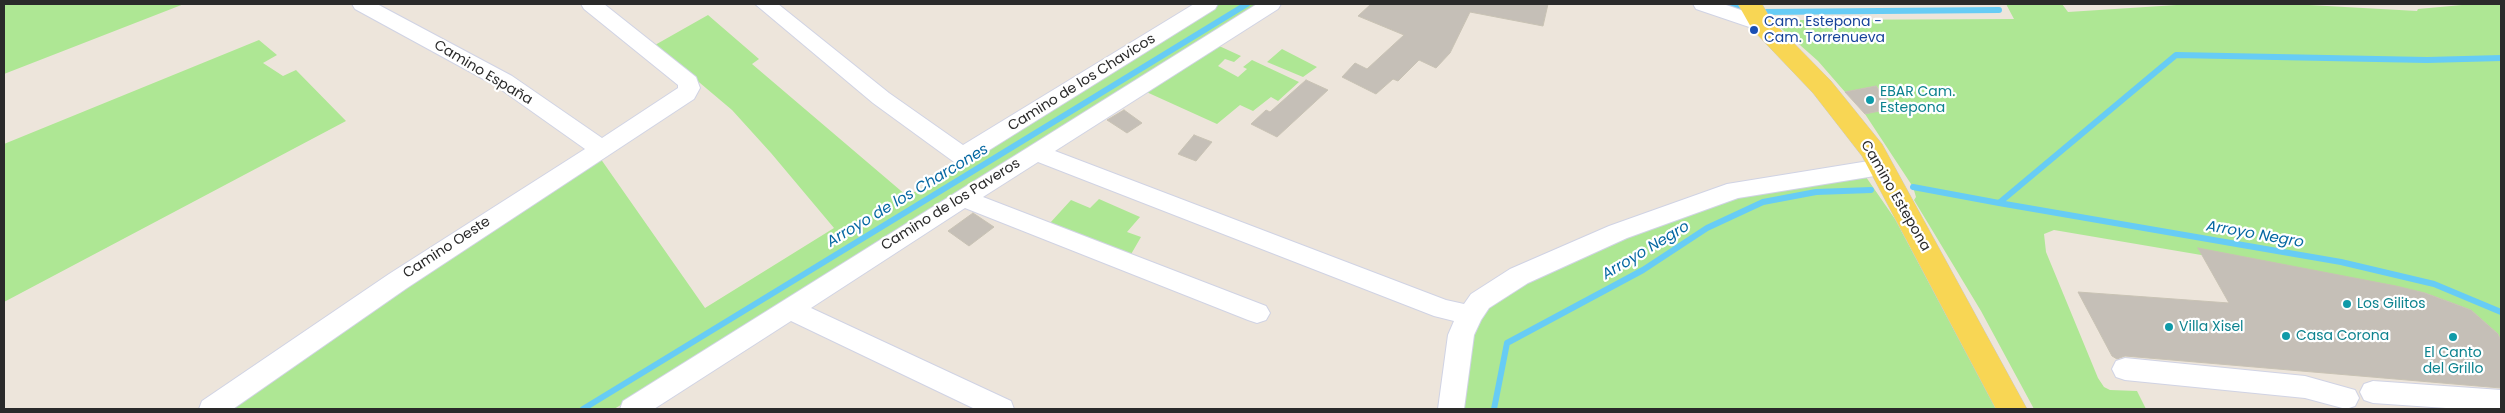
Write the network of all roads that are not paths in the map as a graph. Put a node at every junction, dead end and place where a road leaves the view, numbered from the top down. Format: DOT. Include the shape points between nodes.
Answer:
graph roads {
  1 [pos="362,4"];
  2 [pos="591,4"];
  3 [pos="766,4"];
  4 [pos="1208,4"];
  5 [pos="1271,4"];
  6 [pos="1703,4"];
  7 [pos="1755,13"];
  8 [pos="600,148"];
  9 [pos="1035,152"];
  10 [pos="1881,167"];
  11 [pos="963,198"];
  12 [pos="789,309"];
  13 [pos="1257,313"];
  14 [pos="1470,315"];
  15 [pos="2125,369"];
  16 [pos="2373,392"];
  17 [pos="2501,402"];
  18 [pos="2347,404"];
  19 [pos="647,406"];
  20 [pos="212,409"];
  21 [pos="1000,409"];
  22 [pos="1450,409"];
  23 [pos="2012,409"];
  24 [pos="2401,409"];
  25 [pos="2455,409"];
  1 -- 8 [label="street, Camino España" via="504,81"];
  2 -- 8 [label="street, Camino Oeste" via="688,82 689,88 686,94"];
  3 -- 4 [label="street, Camino de los Chavicos" via="881,98 962,156"];
  5 -- 9 [label="street, Camino de los Paveros"];
  6 -- 7 [label="street"];
  7 -- 10 [label="main road, Camino Estepona" via="1822,87 1873,151"];
  8 -- 20 [label="street, Camino Oeste"];
  9 -- 11 [label="street, Camino de los Paveros"];
  9 -- 14 [label="street" via="1198,212 1443,309"];
  10 -- 14 [label="street" via="1735,190 1670,212 1519,276 1480,301"];
  10 -- 23 [label="main road, Camino Estepona"];
  11 -- 12 [label="street, Camino de los Paveros"];
  11 -- 13 [label="street"];
  12 -- 19 [label="street, Camino de los Paveros"];
  12 -- 21 [label="street"];
  14 -- 22 [label="street" via="1461,335"];
  15 -- 18 [label="street" via="2305,387"];
  16 -- 17 [label="street"];
  16 -- 18 [label="street" via="2356,391"];
  16 -- 24 [label="street"];
  17 -- 25 [label="street"];
}
